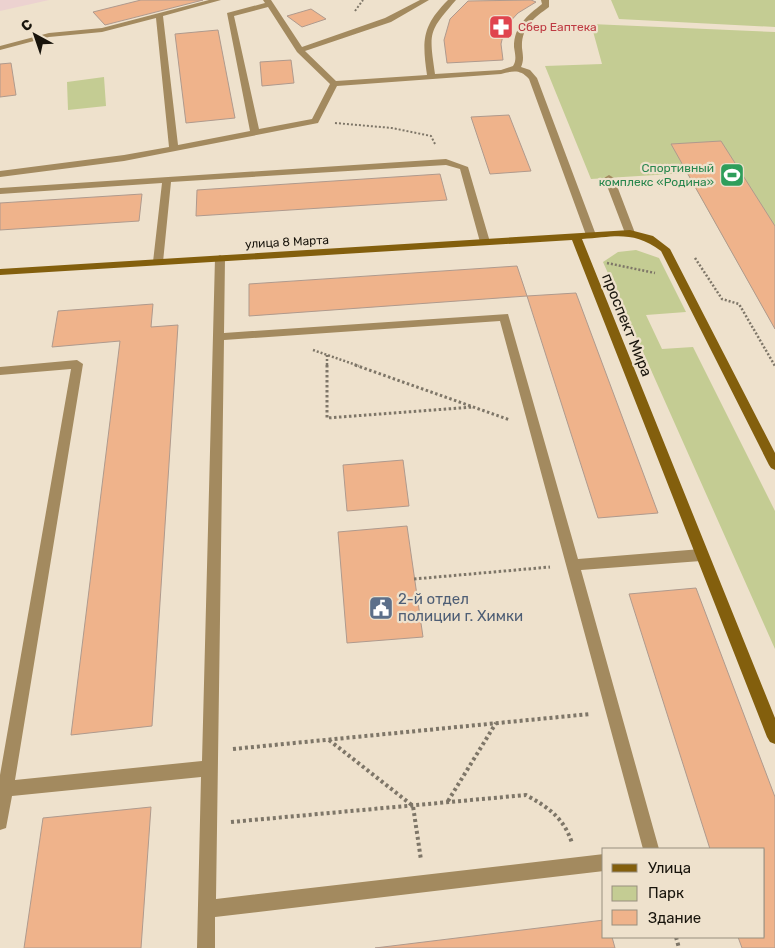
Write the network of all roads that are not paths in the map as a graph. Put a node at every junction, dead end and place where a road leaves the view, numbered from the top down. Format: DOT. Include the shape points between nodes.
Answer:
graph roads {
  1 [pos="217,0"];
  2 [pos="425,0"];
  3 [pos="452,0"];
  4 [pos="545,0"];
  5 [pos="269,2"];
  6 [pos="158,15"];
  7 [pos="0,48"];
  8 [pos="300,50"];
  9 [pos="516,68"];
  10 [pos="431,77"];
  11 [pos="334,84"];
  12 [pos="255,133"];
  13 [pos="174,149"];
  14 [pos="0,174"];
  15 [pos="609,178"];
  16 [pos="167,180"];
  17 [pos="0,191"];
  18 [pos="630,233"];
  19 [pos="576,236"];
  20 [pos="591,236"];
  21 [pos="485,242"];
  22 [pos="220,258"];
  23 [pos="158,262"];
  24 [pos="0,272"];
  25 [pos="218,337"];
  26 [pos="0,371"];
  27 [pos="775,465"];
  28 [pos="701,555"];
  29 [pos="573,565"];
  30 [pos="775,737"];
  31 [pos="210,768"];
  32 [pos="6,789"];
  33 [pos="0,822"];
  34 [pos="651,848"];
  35 [pos="602,862"];
  36 [pos="207,909"];
  37 [pos="206,948"];
  1 -- 6 [label="lane"];
  2 -- 8 [label="lane" via="388,20"];
  3 -- 10 [label="lane" via="433,18 426,40"];
  4 -- 9 [label="lane" via="546,5 527,20 516,40 520,61"];
  5 -- 8 [label="lane"];
  5 -- 12 [label="lane" via="230,15"];
  6 -- 7 [label="lane" via="102,30 50,35"];
  6 -- 13 [label="lane"];
  8 -- 11 [label="lane"];
  9 -- 10 [label="lane"];
  9 -- 20 [label="lane" via="532,78"];
  10 -- 11 [label="lane"];
  11 -- 12 [label="lane" via="315,121"];
  12 -- 13 [label="lane"];
  13 -- 14 [label="lane"];
  15 -- 18 [label="lane"];
  16 -- 17 [label="lane"];
  16 -- 21 [label="lane" via="446,162 464,167"];
  16 -- 23 [label="lane"];
  18 -- 20 [label="street"];
  18 -- 27 [label="street" via="650,238 665,249"];
  19 -- 20 [label="street"];
  19 -- 21 [label="street, улица 8 Марта"];
  19 -- 28 [label="street, проспект Мира"];
  21 -- 22 [label="street, улица 8 Марта"];
  22 -- 23 [label="street, улица 8 Марта"];
  22 -- 25 [label="lane"];
  23 -- 24 [label="street, улица 8 Марта"];
  25 -- 29 [label="lane" via="504,317"];
  25 -- 31 [label="lane"];
  26 -- 32 [label="lane" via="77,364"];
  28 -- 29 [label="lane"];
  28 -- 30 [label="street, проспект Мира"];
  29 -- 34 [label="lane"];
  31 -- 32 [label="lane"];
  31 -- 36 [label="lane"];
  32 -- 33 [label="lane"];
  35 -- 36 [label="lane"];
  36 -- 37 [label="lane"];
}
